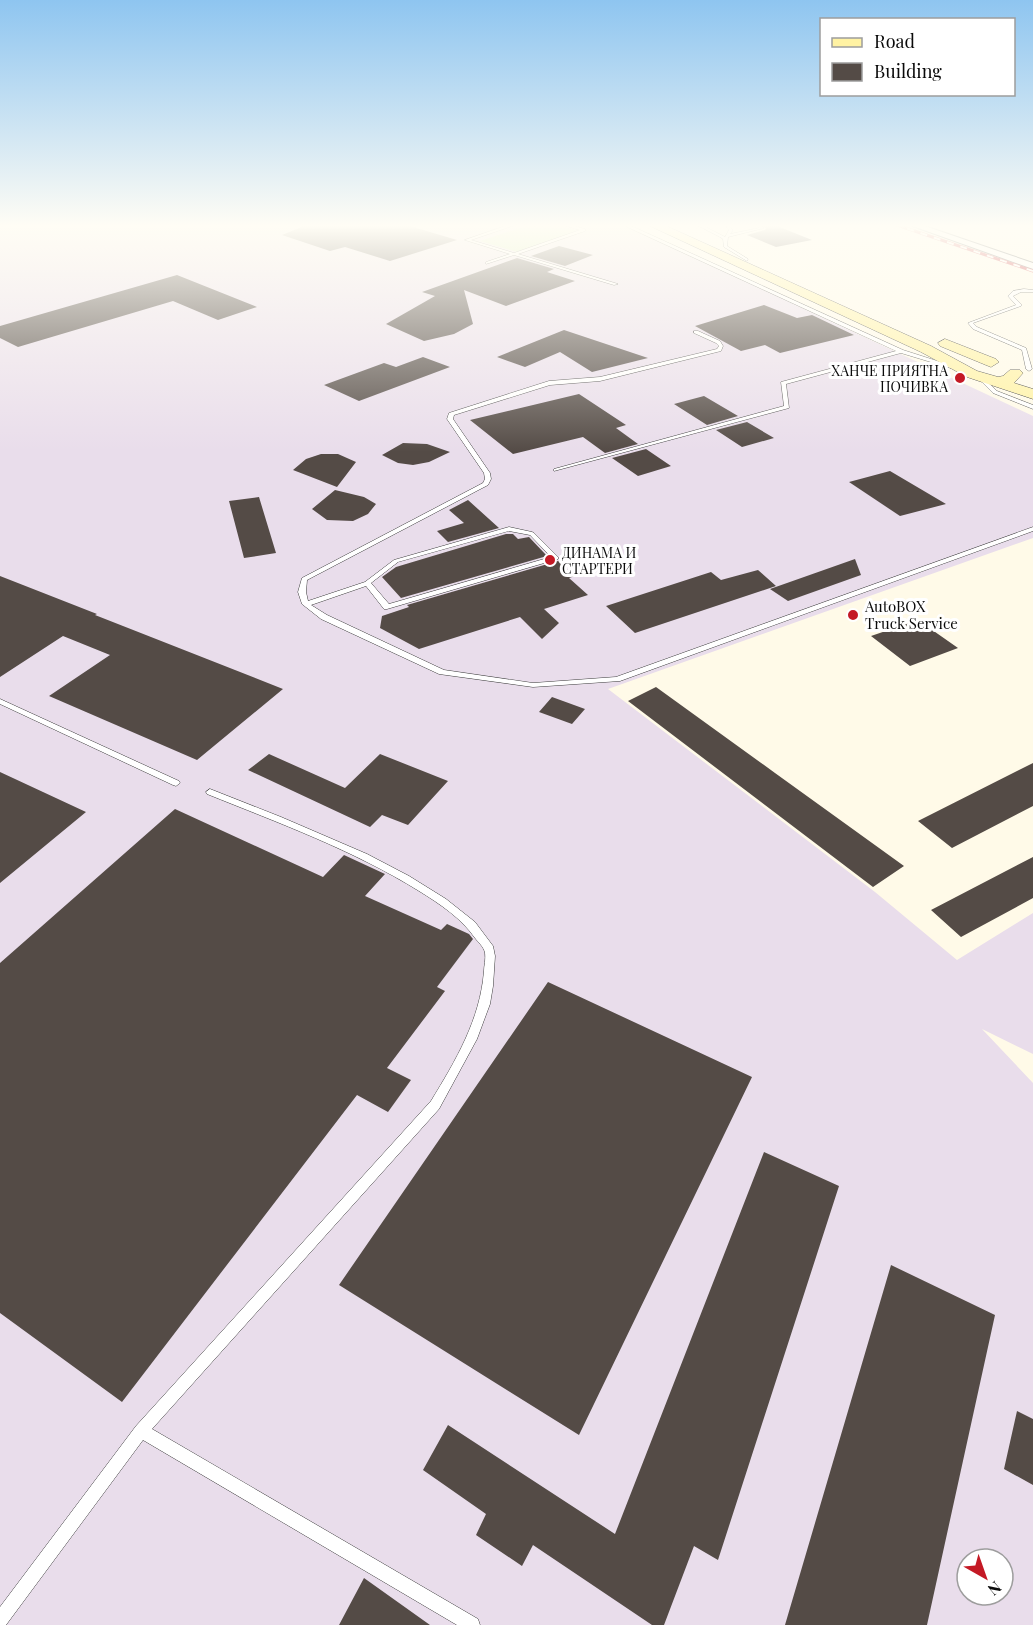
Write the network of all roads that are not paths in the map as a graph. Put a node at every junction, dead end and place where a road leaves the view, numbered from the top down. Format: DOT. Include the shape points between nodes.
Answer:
graph roads {
  1 [pos="789,300"];
  2 [pos="818,300"];
  3 [pos="842,300"];
  4 [pos="1014,300"];
  5 [pos="696,332"];
  6 [pos="901,351"];
  7 [pos="991,362"];
  8 [pos="964,369"];
  9 [pos="1025,373"];
  10 [pos="987,380"];
  11 [pos="1033,394"];
  12 [pos="1033,407"];
  13 [pos="556,470"];
  14 [pos="1033,529"];
  15 [pos="368,583"];
  16 [pos="306,604"];
  17 [pos="0,701"];
  18 [pos="176,783"];
  19 [pos="210,792"];
  20 [pos="141,1431"];
  21 [pos="0,1620"];
  22 [pos="472,1625"];
  1 -- 6 [label="lane"];
  2 -- 8 [label="main road"];
  3 -- 7 [label="main road"];
  4 -- 9 [label="lane" via="1019,305 970,326 1024,349"];
  5 -- 16 [label="lane" via="718,342 719,350 600,379 549,383 451,414 450,419 487,473 486,484 303,579"];
  6 -- 8 [label="lane"];
  6 -- 13 [label="lane" via="783,383 787,407"];
  7 -- 8 [label="main road" via="972,362"];
  7 -- 9 [label="main road"];
  8 -- 10 [label="main road"];
  9 -- 10 [label="main road" via="1010,379"];
  10 -- 11 [label="main road"];
  10 -- 12 [label="lane" via="995,392"];
  14 -- 16 [label="lane" via="617,679 533,686 442,672 324,617"];
  15 -- 15 [label="lane" via="396,561 509,529 532,534 556,558 387,607"];
  15 -- 16 [label="lane"];
  17 -- 18 [label="lane"];
  19 -- 20 [label="lane" via="365,857 433,894 465,918 489,950 489,991 470,1044 435,1105"];
  20 -- 21 [label="lane"];
  20 -- 22 [label="lane"];
}
